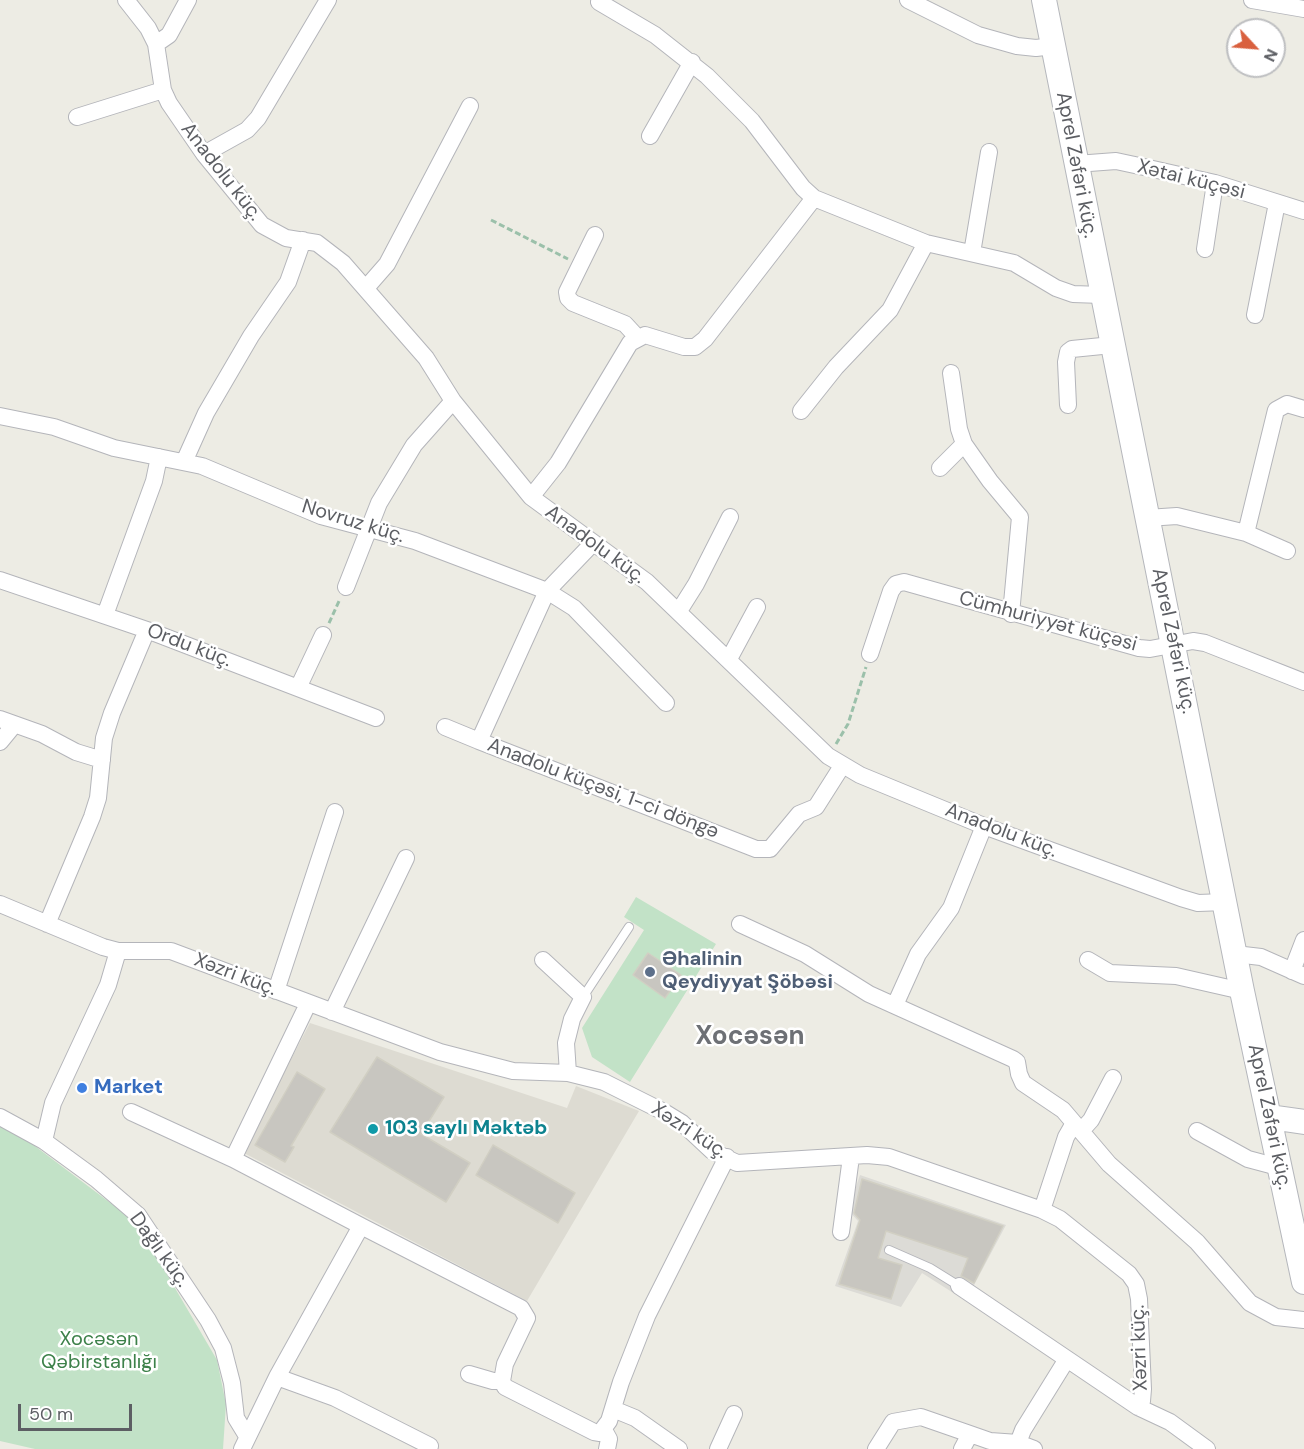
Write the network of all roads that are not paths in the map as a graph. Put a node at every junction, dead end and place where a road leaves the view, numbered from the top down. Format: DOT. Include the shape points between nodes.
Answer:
graph roads {
  1 [pos="126,0"];
  2 [pos="188,0"];
  3 [pos="328,0"];
  4 [pos="908,0"];
  5 [pos="1044,0"];
  6 [pos="1252,0"];
  7 [pos="599,2"];
  8 [pos="1304,9"];
  9 [pos="156,44"];
  10 [pos="1053,46"];
  11 [pos="692,62"];
  12 [pos="163,90"];
  13 [pos="470,106"];
  14 [pos="77,117"];
  15 [pos="650,136"];
  16 [pos="989,152"];
  17 [pos="204,154"];
  18 [pos="1076,164"];
  19 [pos="1215,183"];
  20 [pos="814,198"];
  21 [pos="1277,203"];
  22 [pos="1304,211"];
  23 [pos="595,235"];
  24 [pos="303,240"];
  25 [pos="927,243"];
  26 [pos="1205,249"];
  27 [pos="972,253"];
  28 [pos="366,288"];
  29 [pos="1102,295"];
  30 [pos="1255,315"];
  31 [pos="638,337"];
  32 [pos="1112,345"];
  33 [pos="951,373"];
  34 [pos="453,401"];
  35 [pos="1068,405"];
  36 [pos="1304,409"];
  37 [pos="801,411"];
  38 [pos="0,416"];
  39 [pos="964,444"];
  40 [pos="159,456"];
  41 [pos="184,462"];
  42 [pos="940,468"];
  43 [pos="531,497"];
  44 [pos="729,517"];
  45 [pos="1147,518"];
  46 [pos="367,530"];
  47 [pos="1246,533"];
  48 [pos="593,543"];
  49 [pos="1287,550"];
  50 [pos="0,580"];
  51 [pos="346,587"];
  52 [pos="547,591"];
  53 [pos="757,607"];
  54 [pos="679,611"];
  55 [pos="1011,614"];
  56 [pos="105,615"];
  57 [pos="147,630"];
  58 [pos="323,635"];
  59 [pos="1174,644"];
  60 [pos="870,654"];
  61 [pos="729,659"];
  62 [pos="1304,682"];
  63 [pos="298,688"];
  64 [pos="666,703"];
  65 [pos="376,718"];
  66 [pos="7,722"];
  67 [pos="445,727"];
  68 [pos="479,741"];
  69 [pos="0,742"];
  70 [pos="102,760"];
  71 [pos="842,766"];
  72 [pos="335,812"];
  73 [pos="984,826"];
  74 [pos="406,858"];
  75 [pos="1225,902"];
  76 [pos="0,904"];
  77 [pos="47,924"];
  78 [pos="740,924"];
  79 [pos="629,927"];
  80 [pos="1304,940"];
  81 [pos="118,951"];
  82 [pos="1235,954"];
  83 [pos="543,960"];
  84 [pos="1088,960"];
  85 [pos="1298,973"];
  86 [pos="276,991"];
  87 [pos="1242,991"];
  88 [pos="583,997"];
  89 [pos="895,1005"];
  90 [pos="305,1010"];
  91 [pos="332,1012"];
  92 [pos="568,1073"];
  93 [pos="1113,1078"];
  94 [pos="131,1112"];
  95 [pos="0,1117"];
  96 [pos="1270,1117"];
  97 [pos="1304,1122"];
  98 [pos="1078,1127"];
  99 [pos="1197,1131"];
  100 [pos="44,1141"];
  101 [pos="727,1157"];
  102 [pos="851,1157"];
  103 [pos="233,1159"];
  104 [pos="1278,1167"];
  105 [pos="1042,1210"];
  106 [pos="361,1226"];
  107 [pos="841,1233"];
  108 [pos="889,1250"];
  109 [pos="1304,1282"];
  110 [pos="959,1286"];
  111 [pos="1304,1320"];
  112 [pos="1067,1359"];
  113 [pos="469,1374"];
  114 [pos="277,1377"];
  115 [pos="502,1381"];
  116 [pos="1138,1407"];
  117 [pos="613,1409"];
  118 [pos="734,1414"];
  119 [pos="604,1430"];
  120 [pos="970,1434"];
  121 [pos="244,1443"];
  122 [pos="1018,1443"];
  123 [pos="430,1446"];
  124 [pos="606,1449"];
  125 [pos="679,1449"];
  126 [pos="718,1449"];
  127 [pos="876,1449"];
  128 [pos="962,1449"];
  129 [pos="1034,1449"];
  130 [pos="1207,1449"];
  1 -- 9 [label="street, Anadolu küç."];
  2 -- 9 [label="street" via="169,34"];
  3 -- 17 [label="street" via="258,118 247,130"];
  4 -- 10 [label="street" via="978,35 1017,46"];
  5 -- 10 [label="street, Aprel Zəfəri küç."];
  6 -- 8 [label="street"];
  7 -- 11 [label="street"];
  9 -- 12 [label="street, Anadolu küç."];
  10 -- 18 [label="street, Aprel Zəfəri küç."];
  11 -- 15 [label="street"];
  11 -- 20 [label="street" via="752,121"];
  12 -- 14 [label="street"];
  12 -- 17 [label="street, Anadolu küç."];
  13 -- 28 [label="street" via="387,264"];
  16 -- 27 [label="street"];
  17 -- 24 [label="street, Anadolu küç." via="262,225 274,234"];
  18 -- 19 [label="street, Xətai küçəsi" via="1116,161"];
  18 -- 29 [label="street, Aprel Zəfəri küç."];
  19 -- 21 [label="street, Xətai küçəsi"];
  19 -- 26 [label="street"];
  20 -- 25 [label="street"];
  20 -- 31 [label="street" via="695,347 651,335"];
  21 -- 22 [label="street, Xətai küçəsi"];
  21 -- 30 [label="street"];
  23 -- 31 [label="street" via="567,292 568,298 625,324"];
  24 -- 28 [label="street, Anadolu küç." via="317,243 333,254"];
  24 -- 41 [label="street" via="288,282 206,413"];
  25 -- 27 [label="street"];
  25 -- 37 [label="street" via="890,310 836,366"];
  27 -- 29 [label="street" via="1014,262 1072,294"];
  28 -- 34 [label="street, Anadolu küç." via="426,358"];
  29 -- 32 [label="street, Aprel Zəfəri küç."];
  31 -- 43 [label="street" via="622,353 558,463"];
  32 -- 35 [label="street" via="1068,351"];
  32 -- 45 [label="street, Aprel Zəfəri küç."];
  33 -- 39 [label="street"];
  34 -- 43 [label="street, Anadolu küç."];
  34 -- 46 [label="street" via="414,445"];
  36 -- 47 [label="street" via="1287,404 1276,410"];
  38 -- 40 [label="street, Novruz küç." via="54,427 114,448"];
  39 -- 42 [label="street"];
  39 -- 55 [label="street" via="1020,517"];
  40 -- 41 [label="street, Novruz küç."];
  40 -- 56 [label="street" via="154,481"];
  41 -- 46 [label="street, Novruz küç."];
  43 -- 48 [label="street, Anadolu küç."];
  44 -- 54 [label="street"];
  45 -- 47 [label="street" via="1176,516"];
  45 -- 59 [label="street, Aprel Zəfəri küç."];
  46 -- 51 [label="street"];
  46 -- 52 [label="street, Novruz küç." via="415,541"];
  47 -- 49 [label="street"];
  48 -- 52 [label="street, Anadolu küçəsi, 1-ci döngə"];
  48 -- 54 [label="street, Anadolu küç." via="629,567"];
  50 -- 56 [label="street, Ordu küç."];
  52 -- 64 [label="street, Novruz küç." via="580,614"];
  52 -- 68 [label="street, Anadolu küçəsi, 1-ci döngə"];
  53 -- 61 [label="street"];
  54 -- 61 [label="street, Anadolu küç."];
  55 -- 59 [label="street, Cümhuriyyət küçəsi" via="1138,648"];
  55 -- 60 [label="street, Cümhuriyyət küçəsi" via="904,582 891,591"];
  56 -- 57 [label="street, Ordu küç."];
  57 -- 63 [label="street, Ordu küç."];
  57 -- 70 [label="street" via="112,713"];
  58 -- 63 [label="street"];
  59 -- 62 [label="street, Cümhuriyyət küçəsi" via="1205,643"];
  59 -- 75 [label="street, Aprel Zəfəri küç."];
  61 -- 71 [label="street, Anadolu küç."];
  63 -- 65 [label="street, Ordu küç."];
  66 -- 69 [label="street"];
  66 -- 70 [label="street"];
  67 -- 68 [label="street"];
  68 -- 71 [label="street, Anadolu küçəsi, 1-ci döngə" via="756,849 770,849 799,814 816,807"];
  70 -- 77 [label="street" via="92,817"];
  71 -- 73 [label="street, Anadolu küç."];
  72 -- 86 [label="street"];
  73 -- 75 [label="street, Anadolu küç." via="1181,898 1198,903"];
  73 -- 89 [label="street" via="951,908 918,954"];
  74 -- 91 [label="street"];
  75 -- 82 [label="street, Aprel Zəfəri küç."];
  76 -- 77 [label="street, Xəzri küç."];
  77 -- 81 [label="street, Xəzri küç."];
  78 -- 89 [label="street" via="805,954 855,986"];
  79 -- 88 [label="lane"];
  80 -- 85 [label="street"];
  81 -- 86 [label="street, Xəzri küç." via="171,951"];
  81 -- 100 [label="street" via="108,985 53,1103"];
  82 -- 85 [label="street" via="1261,957"];
  82 -- 87 [label="street, Aprel Zəfəri küç."];
  83 -- 88 [label="street"];
  84 -- 87 [label="street" via="1110,973 1176,976"];
  86 -- 91 [label="street, Xəzri küç."];
  87 -- 96 [label="street, Aprel Zəfəri küç."];
  88 -- 92 [label="street" via="566,1043"];
  89 -- 98 [label="street" via="1014,1059 1023,1083 1063,1110"];
  90 -- 103 [label="street"];
  91 -- 92 [label="street, Xəzri küç." via="482,1065 522,1072"];
  92 -- 101 [label="street, Xəzri küç." via="604,1082 664,1112 712,1150"];
  93 -- 98 [label="street" via="1091,1120"];
  94 -- 103 [label="street"];
  95 -- 100 [label="street, Dağlı küç."];
  96 -- 97 [label="street"];
  96 -- 104 [label="street, Aprel Zəfəri küç."];
  98 -- 105 [label="street" via="1066,1137"];
  98 -- 111 [label="street" via="1109,1164 1197,1242 1250,1303 1276,1317"];
  99 -- 104 [label="street" via="1248,1159"];
  100 -- 121 [label="street, Dağlı küç." via="138,1215 155,1238 223,1348"];
  101 -- 102 [label="street, Xəzri küç." via="737,1163 753,1163"];
  101 -- 117 [label="street" via="647,1316"];
  102 -- 105 [label="street, Xəzri küç." via="867,1155 905,1161"];
  102 -- 107 [label="street"];
  103 -- 106 [label="street"];
  104 -- 109 [label="street, Aprel Zəfəri küç."];
  105 -- 116 [label="street, Xəzri küç." via="1074,1230 1136,1284 1143,1389"];
  106 -- 114 [label="street"];
  106 -- 115 [label="street" via="525,1312 526,1325 505,1364"];
  108 -- 110 [label="lane"];
  110 -- 112 [label="street"];
  112 -- 116 [label="street"];
  112 -- 122 [label="street"];
  113 -- 115 [label="street"];
  114 -- 121 [label="street"];
  114 -- 123 [label="street" via="335,1398"];
  115 -- 119 [label="street" via="511,1391 594,1432"];
  116 -- 130 [label="street, Xəzri küç." via="1170,1422"];
  117 -- 119 [label="street"];
  117 -- 125 [label="street" via="642,1422"];
  118 -- 126 [label="street"];
  119 -- 124 [label="street" via="609,1439"];
  120 -- 122 [label="street" via="990,1441"];
  120 -- 127 [label="street" via="929,1419 912,1418 893,1422"];
  120 -- 128 [label="street"];
  122 -- 129 [label="street"];
}
